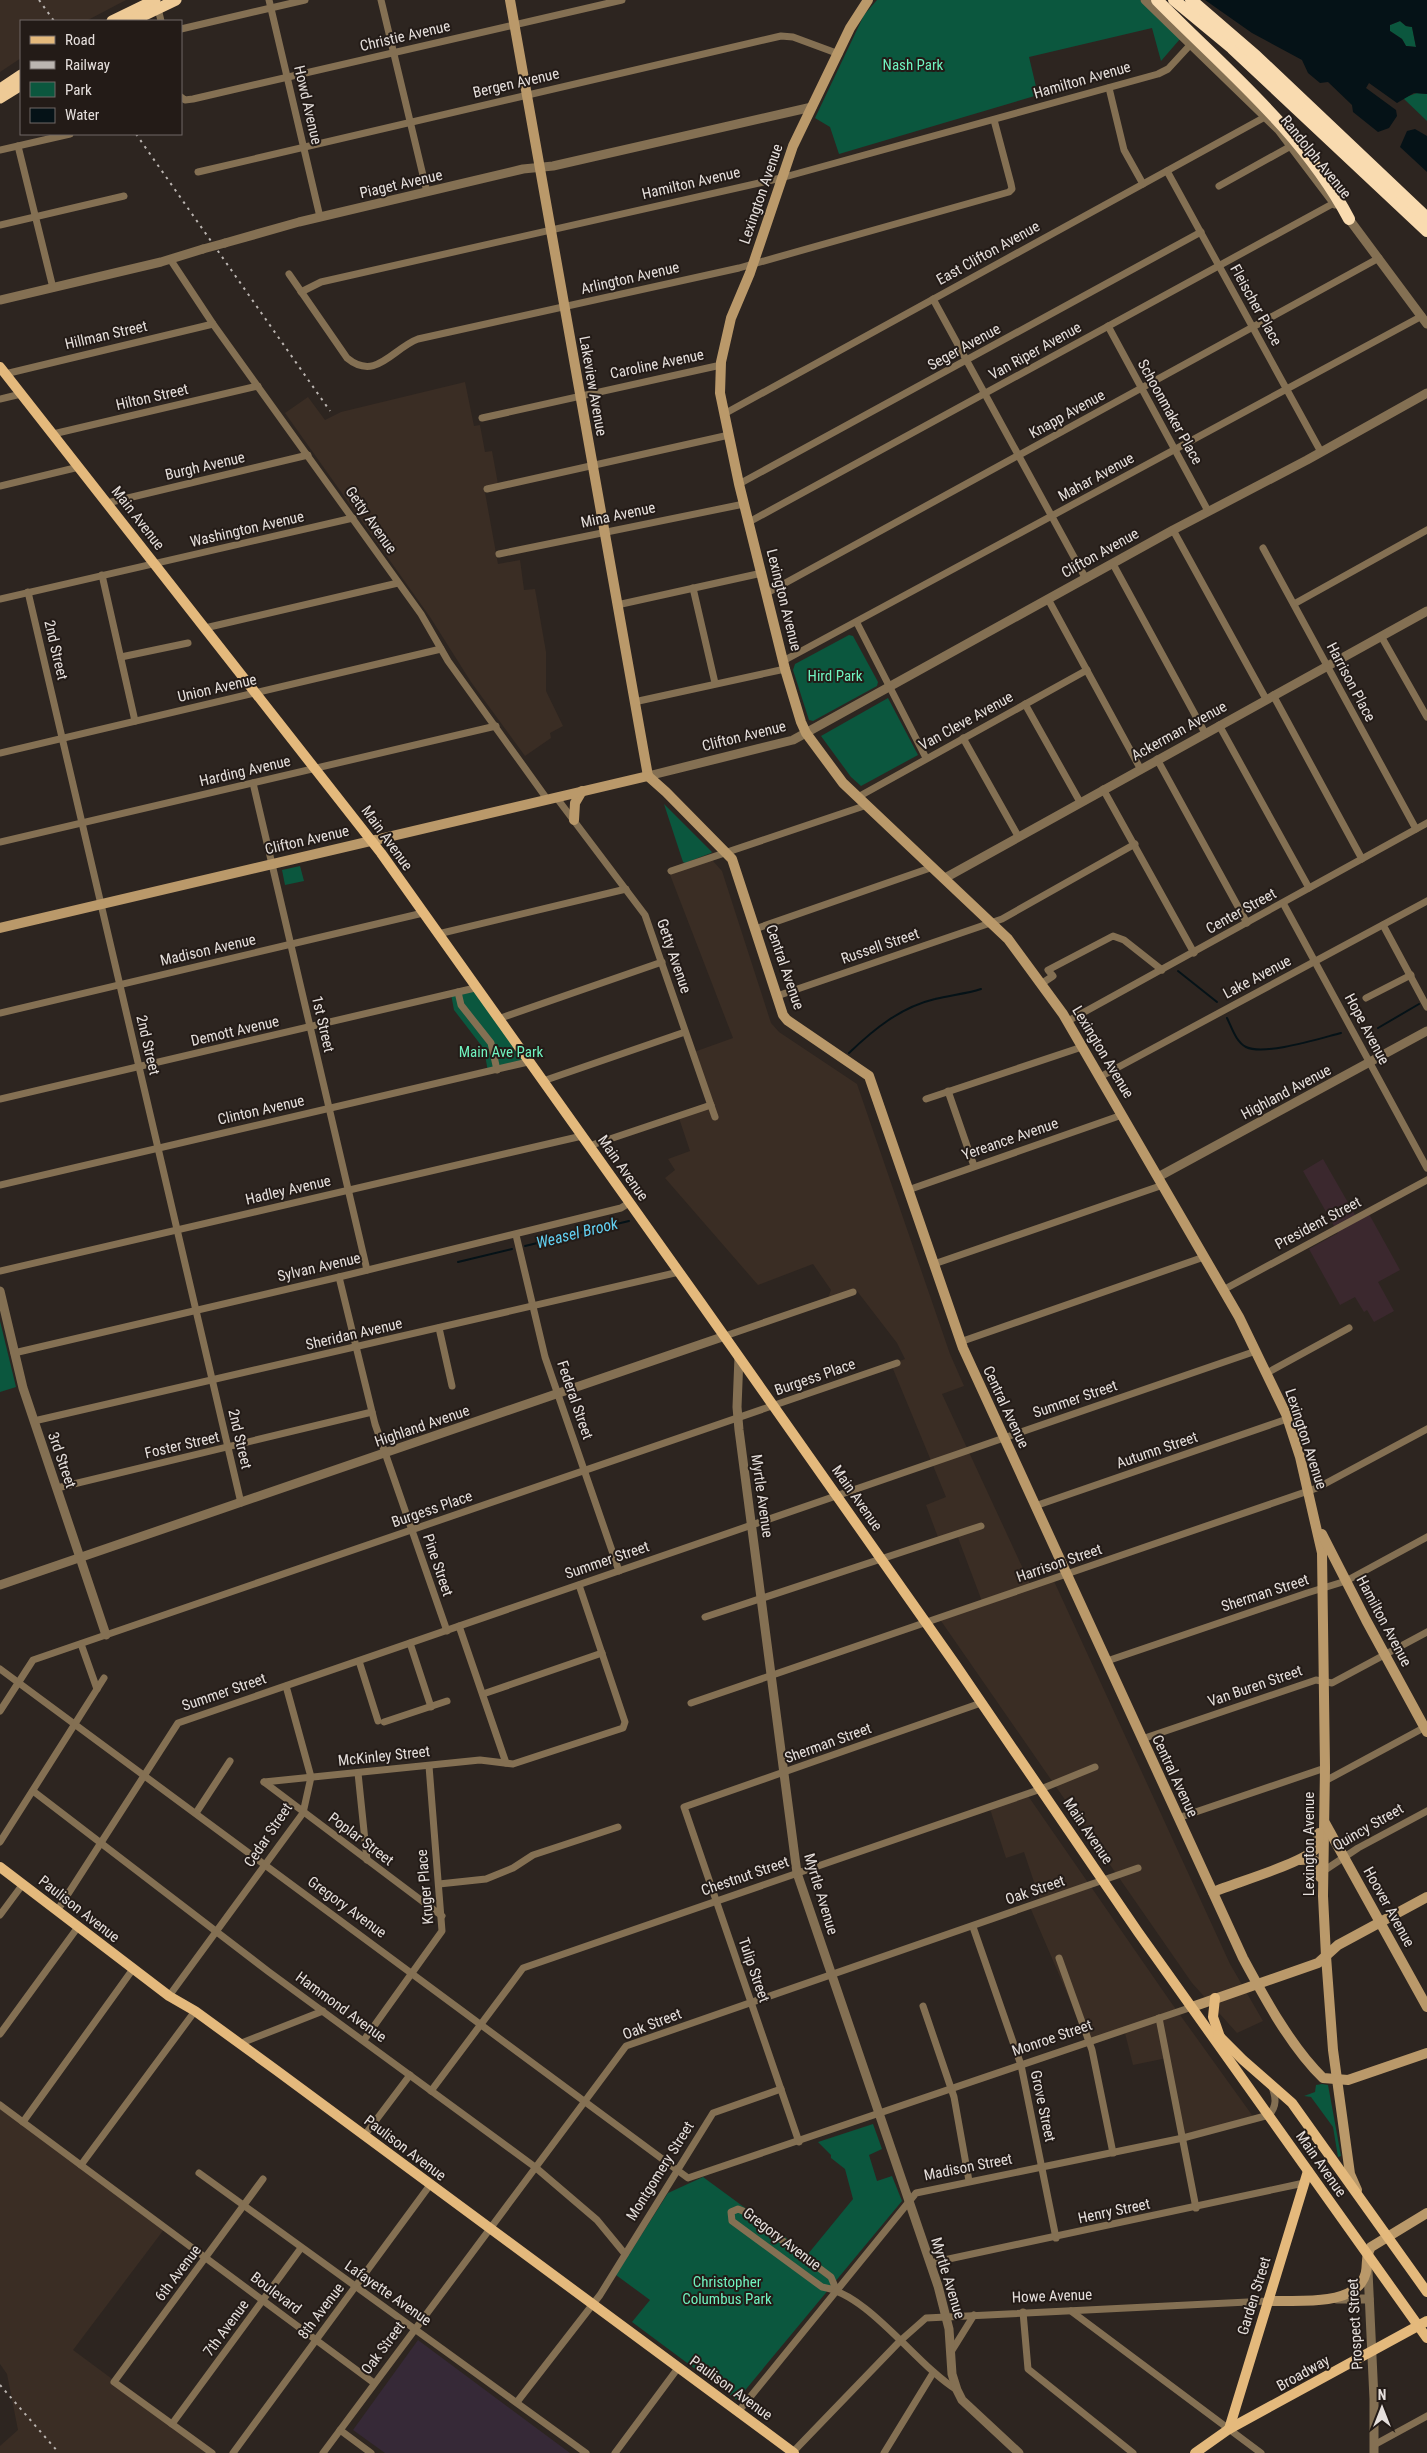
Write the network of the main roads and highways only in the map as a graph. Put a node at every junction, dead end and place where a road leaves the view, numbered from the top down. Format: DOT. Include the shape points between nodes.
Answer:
graph roads {
  1 [pos="176,0"];
  2 [pos="510,0"];
  3 [pos="868,0"];
  4 [pos="1157,0"];
  5 [pos="1174,0"];
  6 [pos="1191,0"];
  7 [pos="154,3"];
  8 [pos="114,20"];
  9 [pos="133,20"];
  10 [pos="20,76"];
  11 [pos="20,86"];
  12 [pos="0,89"];
  13 [pos="0,98"];
  14 [pos="1366,160"];
  15 [pos="1427,210"];
  16 [pos="1427,218"];
  17 [pos="1349,219"];
  18 [pos="1427,232"];
  19 [pos="2,370"];
  20 [pos="648,776"];
  21 [pos="582,791"];
  22 [pos="574,820"];
  23 [pos="372,841"];
  24 [pos="0,928"];
  25 [pos="1317,1524"];
  26 [pos="1426,1728"];
  27 [pos="1324,1810"];
  28 [pos="1325,1822"];
  29 [pos="1294,1862"];
  30 [pos="0,1866"];
  31 [pos="1213,1892"];
  32 [pos="1427,1897"];
  33 [pos="1324,1908"];
  34 [pos="1381,1922"];
  35 [pos="1326,1956"];
  36 [pos="1256,1984"];
  37 [pos="1215,1998"];
  38 [pos="1192,2007"];
  39 [pos="1427,2007"];
  40 [pos="1220,2037"];
  41 [pos="1427,2053"];
  42 [pos="1337,2080"];
  43 [pos="1308,2171"];
  44 [pos="1366,2209"];
  45 [pos="1427,2213"];
  46 [pos="1386,2236"];
  47 [pos="1367,2253"];
  48 [pos="1427,2292"];
  49 [pos="1336,2299"];
  50 [pos="1268,2301"];
  51 [pos="1423,2323"];
  52 [pos="1427,2338"];
  53 [pos="1229,2429"];
  54 [pos="793,2453"];
  55 [pos="1195,2453"];
  1 -- 7 [label="highway"];
  2 -- 20 [label="main road, Lakeview Avenue"];
  3 -- 25 [label="main road, Lexington Avenue" via="850,28 793,146 731,318 721,365 720,393 739,484 800,722 843,783 1008,939 1068,1021 1268,1373 1287,1419"];
  4 -- 17 [label="highway" via="1291,135 1333,190"];
  5 -- 18 [label="highway" via="1232,48"];
  6 -- 14 [label="highway" via="1256,56"];
  7 -- 8 [label="highway"];
  7 -- 9 [label="highway"];
  10 -- 12 [label="highway"];
  11 -- 13 [label="highway"];
  14 -- 15 [label="highway"];
  14 -- 16 [label="highway"];
  19 -- 23 [label="main road, Main Avenue"];
  20 -- 21 [label="main road, Clifton Avenue"];
  20 -- 31 [label="main road, Central Avenue" via="734,864 787,1020 868,1076 960,1342"];
  21 -- 22 [label="main road" via="575,802"];
  21 -- 23 [label="main road, Clifton Avenue"];
  23 -- 24 [label="main road, Clifton Avenue"];
  23 -- 38 [label="main road, Main Avenue" via="740,1357"];
  25 -- 26 [label="main road, Hamilton Avenue"];
  25 -- 27 [label="main road, Lexington Avenue" via="1322,1554"];
  27 -- 28 [label="main road, Lexington Avenue"];
  27 -- 29 [label="main road, Quincy Street" via="1319,1821 1317,1848"];
  28 -- 33 [label="main road, Lexington Avenue"];
  28 -- 34 [label="main road, Hoover Avenue"];
  29 -- 31 [label="main road, Quincy Street"];
  29 -- 33 [label="main road" via="1311,1859 1317,1862"];
  30 -- 54 [label="main road, Paulison Avenue" via="169,1996 239,2044"];
  31 -- 36 [label="main road, Central Avenue"];
  32 -- 34 [label="main road, Monroe Street"];
  33 -- 35 [label="main road, Lexington Avenue"];
  34 -- 35 [label="main road, Monroe Street" via="1338,1945"];
  34 -- 39 [label="main road, Hoover Avenue"];
  35 -- 36 [label="main road, Monroe Street" via="1318,1963"];
  35 -- 42 [label="main road, Lexington Avenue"];
  36 -- 37 [label="main road, Monroe Street"];
  36 -- 42 [label="main road, Central Avenue" via="1321,2077"];
  37 -- 38 [label="main road, Monroe Street"];
  37 -- 40 [label="main road" via="1213,2017"];
  38 -- 40 [label="main road, Main Avenue"];
  38 -- 43 [label="main road, Main Avenue"];
  40 -- 44 [label="main road, Main Avenue" via="1292,2103"];
  41 -- 42 [label="main road" via="1348,2080"];
  42 -- 44 [label="main road, Lexington Avenue" via="1350,2174"];
  43 -- 47 [label="main road, Main Avenue"];
  43 -- 50 [label="main road, Garden Street"];
  44 -- 46 [label="main road, Main Avenue"];
  45 -- 46 [label="main road"];
  46 -- 47 [label="main road"];
  46 -- 48 [label="main road, Main Avenue"];
  47 -- 49 [label="main road, Prospect Street" via="1368,2270 1361,2283"];
  47 -- 51 [label="main road, Main Avenue"];
  49 -- 50 [label="main road, Howe Avenue"];
  50 -- 53 [label="main road, Garden Street"];
  51 -- 52 [label="main road, Main Avenue"];
  51 -- 53 [label="main road, Broadway"];
  53 -- 55 [label="main road, Broadway"];
}
